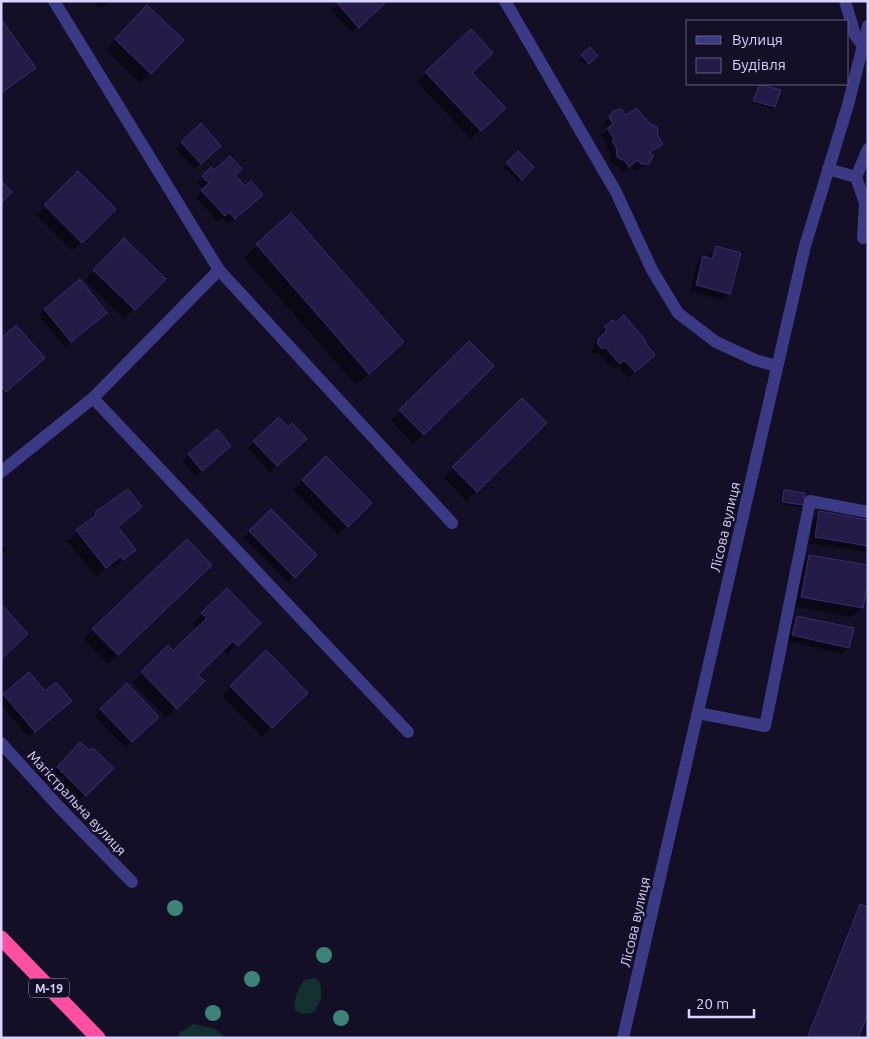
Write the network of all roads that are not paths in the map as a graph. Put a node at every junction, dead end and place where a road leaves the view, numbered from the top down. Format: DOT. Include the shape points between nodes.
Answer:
graph roads {
  1 [pos="54,1"];
  2 [pos="505,1"];
  3 [pos="845,1"];
  4 [pos="868,26"];
  5 [pos="863,46"];
  6 [pos="868,149"];
  7 [pos="828,169"];
  8 [pos="856,178"];
  9 [pos="863,238"];
  10 [pos="219,270"];
  11 [pos="777,366"];
  12 [pos="93,398"];
  13 [pos="1,472"];
  14 [pos="868,512"];
  15 [pos="452,523"];
  16 [pos="698,713"];
  17 [pos="408,732"];
  18 [pos="1,744"];
  19 [pos="132,882"];
  20 [pos="1,938"];
  21 [pos="98,1038"];
  22 [pos="623,1038"];
  1 -- 10 [label="street"];
  2 -- 11 [label="street" via="616,192 652,270 678,314 716,342"];
  3 -- 5 [label="street" via="855,35"];
  4 -- 5 [label="street, Лісова вулиця"];
  5 -- 7 [label="street, Лісова вулиця"];
  6 -- 8 [label="street"];
  7 -- 8 [label="street"];
  7 -- 11 [label="street, Лісова вулиця" via="805,246"];
  8 -- 9 [label="street" via="864,203"];
  10 -- 12 [label="street"];
  10 -- 15 [label="street"];
  11 -- 16 [label="street, Лісова вулиця"];
  12 -- 13 [label="street"];
  12 -- 17 [label="street"];
  14 -- 16 [label="street" via="810,501 765,726"];
  16 -- 22 [label="street, Лісова вулиця"];
  18 -- 19 [label="street, Магістральна вулиця"];
  20 -- 21 [label="highway, М-19"];
}
